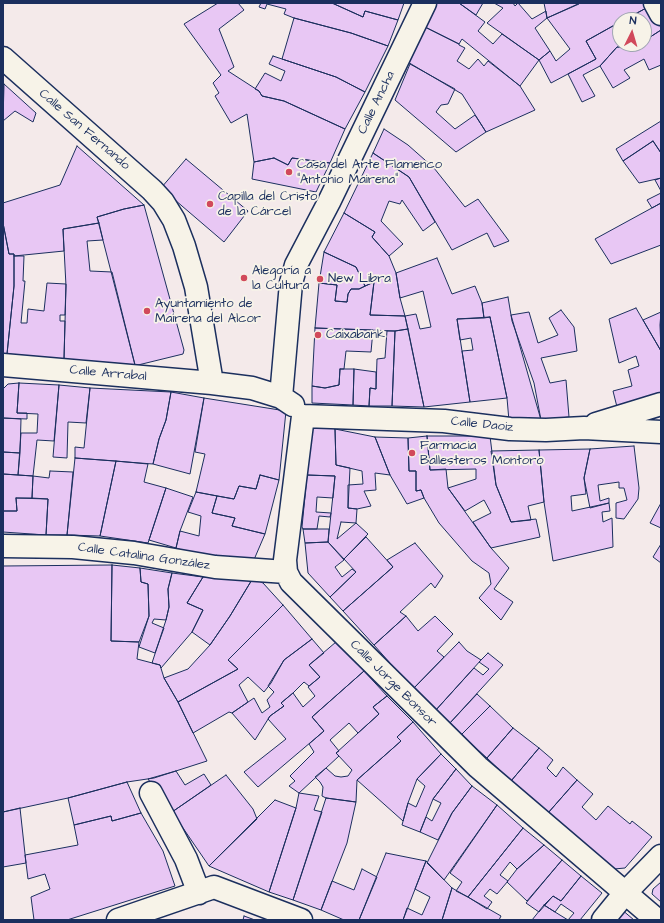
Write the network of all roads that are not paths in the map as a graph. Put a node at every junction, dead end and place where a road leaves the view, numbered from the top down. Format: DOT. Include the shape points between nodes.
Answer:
graph roads {
  1 [pos="425,3"];
  2 [pos="655,3"];
  3 [pos="661,14"];
  4 [pos="3,58"];
  5 [pos="3,365"];
  6 [pos="212,383"];
  7 [pos="281,396"];
  8 [pos="661,404"];
  9 [pos="303,416"];
  10 [pos="584,428"];
  11 [pos="661,432"];
  12 [pos="3,546"];
  13 [pos="286,572"];
  14 [pos="151,793"];
  15 [pos="661,856"];
  16 [pos="198,892"];
  17 [pos="625,893"];
  18 [pos="118,920"];
  19 [pos="301,920"];
  20 [pos="603,920"];
  21 [pos="657,920"];
  1 -- 7 [label="street, Calle Ancha" via="296,265"];
  2 -- 3 [label="street"];
  4 -- 6 [label="street, Calle San Fernando" via="163,202 182,240 196,287"];
  5 -- 6 [label="street, Calle Arrabal"];
  6 -- 7 [label="street, Calle Arrabal" via="252,388"];
  7 -- 9 [label="street"];
  8 -- 10 [label="street"];
  9 -- 10 [label="street, Calle Daoiz" via="444,421 510,429"];
  9 -- 13 [label="street" via="287,543"];
  10 -- 11 [label="street, Calle Daoiz"];
  12 -- 13 [label="street, Calle Catalina González" via="73,547 134,553 215,567"];
  13 -- 17 [label="street, Calle Jorge Bonsor" via="298,590 478,767"];
  14 -- 16 [label="street" via="186,859"];
  15 -- 17 [label="street"];
  16 -- 18 [label="street"];
  16 -- 19 [label="street" via="214,887"];
  17 -- 20 [label="street"];
  17 -- 21 [label="street, Calle Jorge Bonsor"];
}
